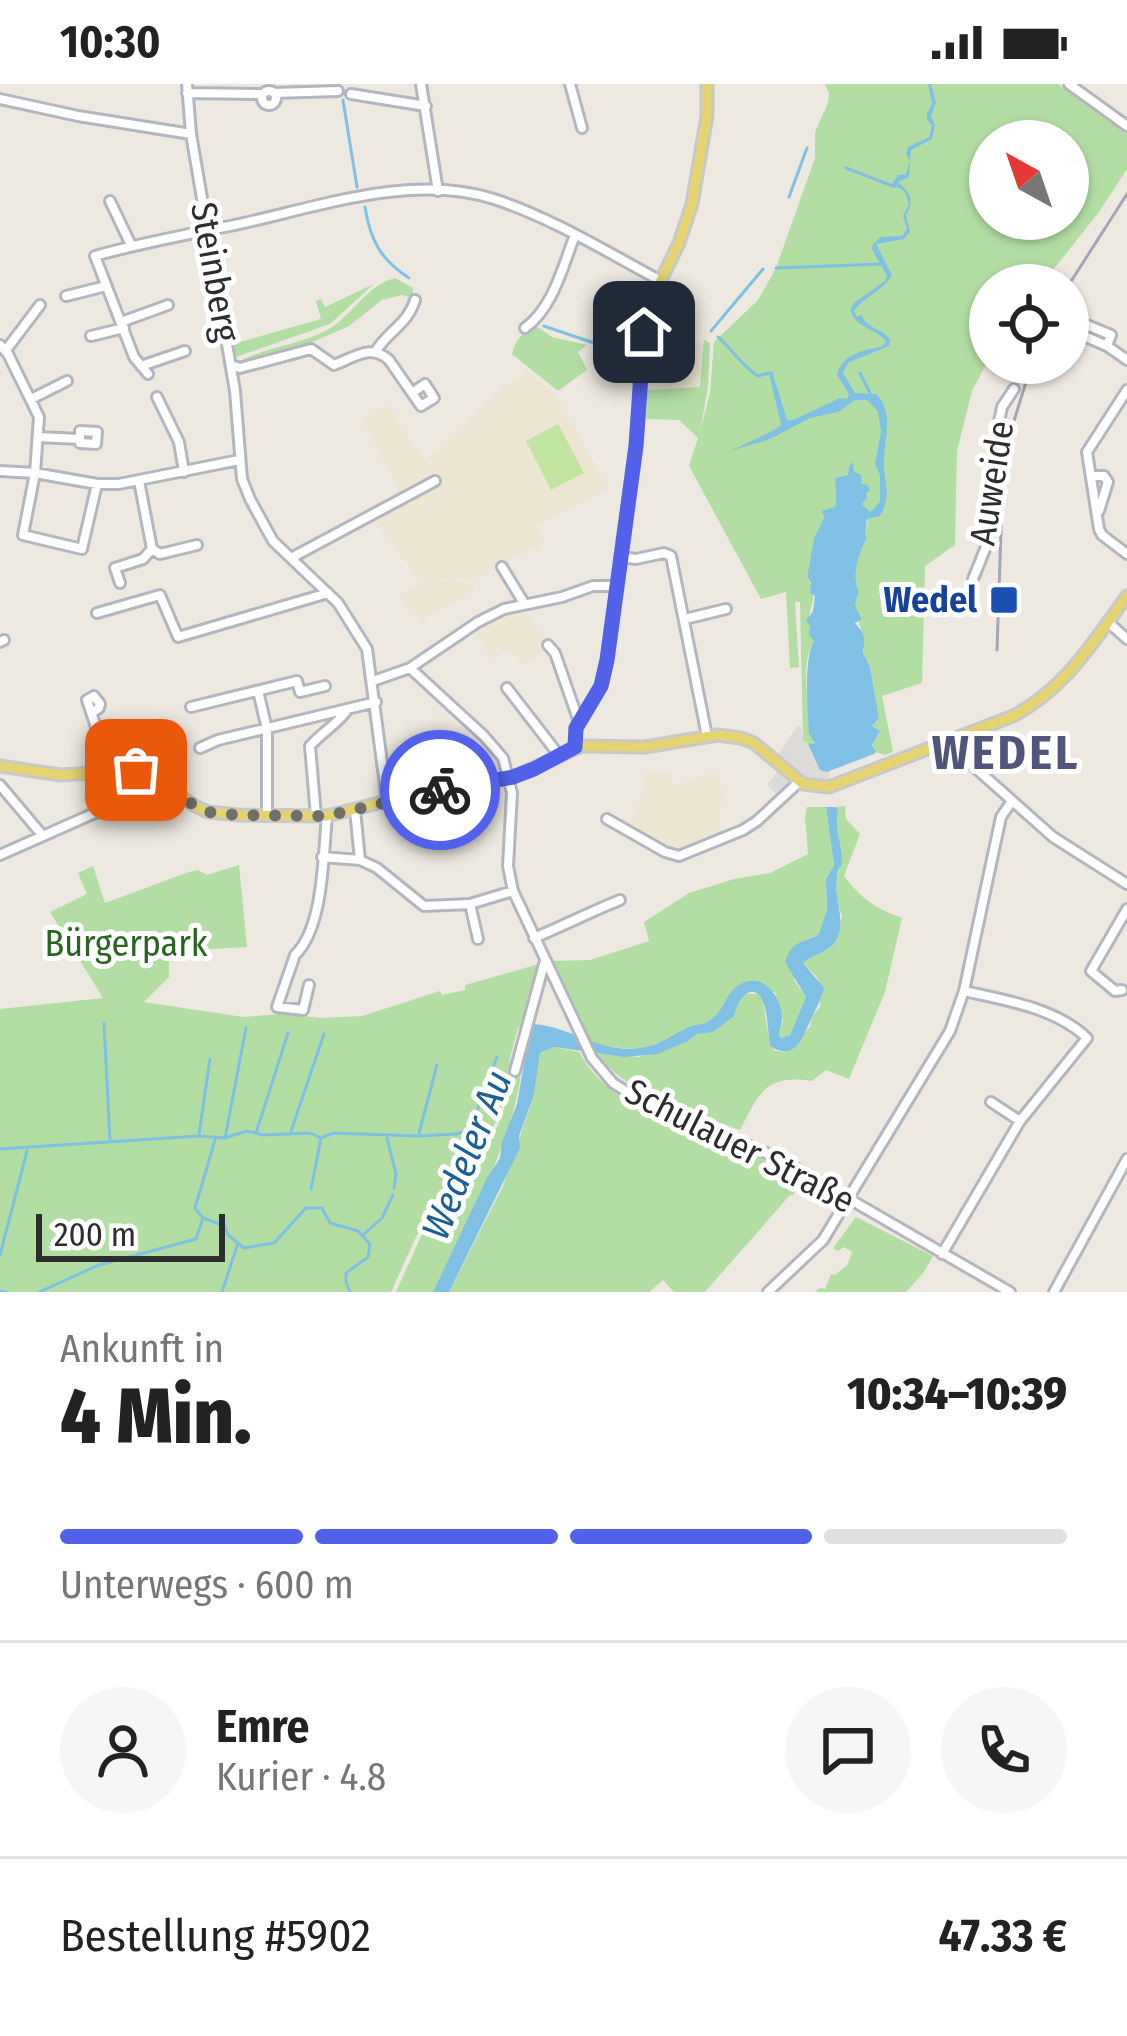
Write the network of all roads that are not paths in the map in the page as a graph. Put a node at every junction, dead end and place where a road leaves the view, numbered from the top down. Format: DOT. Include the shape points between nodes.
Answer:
graph roads {
  1 [pos="421,84"];
  2 [pos="570,84"];
  3 [pos="707,84"];
  4 [pos="1069,84"];
  5 [pos="187,88"];
  6 [pos="268,90"];
  7 [pos="338,91"];
  8 [pos="351,94"];
  9 [pos="0,99"];
  10 [pos="426,106"];
  11 [pos="1127,126"];
  12 [pos="582,128"];
  13 [pos="191,134"];
  14 [pos="438,191"];
  15 [pos="110,201"];
  16 [pos="208,228"];
  17 [pos="575,235"];
  18 [pos="131,245"];
  19 [pos="661,281"];
  20 [pos="106,286"];
  21 [pos="65,296"];
  22 [pos="415,300"];
  23 [pos="40,304"];
  24 [pos="168,305"];
  25 [pos="123,325"];
  26 [pos="525,328"];
  27 [pos="91,336"];
  28 [pos="1107,346"];
  29 [pos="3,348"];
  30 [pos="184,351"];
  31 [pos="376,351"];
  32 [pos="1127,360"];
  33 [pos="231,365"];
  34 [pos="67,381"];
  35 [pos="1013,388"];
  36 [pos="1127,390"];
  37 [pos="412,393"];
  38 [pos="157,397"];
  39 [pos="31,399"];
  40 [pos="38,436"];
  41 [pos="80,439"];
  42 [pos="239,460"];
  43 [pos="0,471"];
  44 [pos="184,472"];
  45 [pos="35,473"];
  46 [pos="1090,476"];
  47 [pos="139,481"];
  48 [pos="435,481"];
  49 [pos="97,484"];
  50 [pos="1097,516"];
  51 [pos="197,545"];
  52 [pos="152,549"];
  53 [pos="1127,554"];
  54 [pos="619,557"];
  55 [pos="291,558"];
  56 [pos="502,567"];
  57 [pos="974,579"];
  58 [pos="120,583"];
  59 [pos="615,586"];
  60 [pos="328,593"];
  61 [pos="1127,596"];
  62 [pos="524,603"];
  63 [pos="727,608"];
  64 [pos="97,614"];
  65 [pos="685,619"];
  66 [pos="1108,622"];
  67 [pos="1127,639"];
  68 [pos="548,645"];
  69 [pos="411,667"];
  70 [pos="374,680"];
  71 [pos="325,686"];
  72 [pos="507,688"];
  73 [pos="258,691"];
  74 [pos="376,702"];
  75 [pos="191,707"];
  76 [pos="348,709"];
  77 [pos="92,713"];
  78 [pos="579,722"];
  79 [pos="267,729"];
  80 [pos="707,736"];
  81 [pos="961,736"];
  82 [pos="575,747"];
  83 [pos="200,748"];
  84 [pos="558,754"];
  85 [pos="0,766"];
  86 [pos="111,772"];
  87 [pos="526,772"];
  88 [pos="507,778"];
  89 [pos="799,782"];
  90 [pos="0,784"];
  91 [pos="170,789"];
  92 [pos="512,793"];
  93 [pos="387,800"];
  94 [pos="1012,801"];
  95 [pos="355,810"];
  96 [pos="267,816"];
  97 [pos="322,816"];
  98 [pos="607,820"];
  99 [pos="44,836"];
  100 [pos="0,855"];
  101 [pos="322,857"];
  102 [pos="360,860"];
  103 [pos="1127,884"];
  104 [pos="513,891"];
  105 [pos="620,901"];
  106 [pos="470,904"];
  107 [pos="1127,909"];
  108 [pos="534,938"];
  109 [pos="478,939"];
  110 [pos="545,962"];
  111 [pos="309,985"];
  112 [pos="1122,990"];
  113 [pos="964,991"];
  114 [pos="515,1071"];
  115 [pos="991,1102"];
  116 [pos="1021,1121"];
  117 [pos="1127,1159"];
  118 [pos="848,1199"];
  119 [pos="942,1255"];
  120 [pos="768,1292"];
  121 [pos="1010,1292"];
  122 [pos="1054,1292"];
  1 -- 10 [label="street"];
  2 -- 12 [label="street"];
  3 -- 19 [label="main road" via="692,204"];
  4 -- 11 [label="street"];
  5 -- 6 [label="street"];
  5 -- 13 [label="street, Steinberg"];
  6 -- 7 [label="street"];
  8 -- 10 [label="street"];
  9 -- 13 [label="street"];
  10 -- 14 [label="street"];
  13 -- 16 [label="street, Steinberg"];
  14 -- 16 [label="street" via="362,197"];
  14 -- 17 [label="street" via="493,199"];
  15 -- 18 [label="street"];
  16 -- 18 [label="street"];
  16 -- 33 [label="street, Steinberg"];
  17 -- 19 [label="street"];
  17 -- 26 [label="street" via="550,296"];
  18 -- 20 [label="street" via="94,256"];
  19 -- 54 [label="main road" via="644,325"];
  20 -- 21 [label="street"];
  20 -- 25 [label="street"];
  22 -- 31 [label="street"];
  23 -- 29 [label="street"];
  24 -- 25 [label="street"];
  25 -- 27 [label="street"];
  25 -- 30 [label="street" via="144,370"];
  28 -- 32 [label="street"];
  29 -- 39 [label="street"];
  31 -- 33 [label="street" via="334,365 311,349"];
  31 -- 37 [label="street"];
  33 -- 42 [label="street, Steinberg"];
  34 -- 39 [label="street"];
  35 -- 57 [label="street, Auweide" via="1002,407 988,542"];
  36 -- 46 [label="street" via="1088,448"];
  38 -- 44 [label="street"];
  39 -- 40 [label="street"];
  40 -- 41 [label="street"];
  40 -- 45 [label="street"];
  42 -- 44 [label="street"];
  42 -- 55 [label="street, Steinberg" via="265,529"];
  43 -- 45 [label="street"];
  44 -- 47 [label="street"];
  45 -- 49 [label="street"];
  45 -- 49 [label="street" via="23,535 82,549"];
  46 -- 50 [label="street"];
  46 -- 50 [label="street" via="1108,482"];
  47 -- 49 [label="street"];
  47 -- 52 [label="street"];
  48 -- 55 [label="street"];
  50 -- 53 [label="street" via="1102,535"];
  51 -- 52 [label="street"];
  52 -- 58 [label="street" via="115,568"];
  54 -- 59 [label="main road"];
  54 -- 65 [label="street" via="669,553"];
  55 -- 60 [label="street, Steinberg"];
  56 -- 62 [label="street"];
  59 -- 62 [label="street"];
  59 -- 78 [label="main road" via="601,686"];
  60 -- 64 [label="street" via="178,638 160,595"];
  60 -- 70 [label="street, Steinberg" via="360,634"];
  61 -- 66 [label="main road"];
  62 -- 69 [label="street" via="478,622"];
  63 -- 65 [label="street"];
  65 -- 80 [label="street"];
  66 -- 67 [label="street"];
  66 -- 81 [label="main road" via="1040,700"];
  68 -- 78 [label="street"];
  69 -- 70 [label="street"];
  69 -- 88 [label="street" via="498,749"];
  70 -- 74 [label="street, Steinberg"];
  71 -- 73 [label="street" via="300,692 297,681"];
  72 -- 84 [label="street"];
  73 -- 75 [label="street"];
  73 -- 79 [label="street"];
  74 -- 76 [label="street"];
  74 -- 93 [label="street, Steinberg"];
  76 -- 79 [label="street"];
  76 -- 97 [label="street" via="310,746"];
  77 -- 86 [label="street"];
  78 -- 82 [label="main road"];
  79 -- 83 [label="street"];
  79 -- 96 [label="street"];
  80 -- 82 [label="main road"];
  80 -- 89 [label="main road" via="754,743"];
  81 -- 89 [label="main road" via="829,787"];
  81 -- 94 [label="street" via="982,774"];
  82 -- 84 [label="main road"];
  84 -- 87 [label="main road"];
  85 -- 86 [label="main road"];
  86 -- 91 [label="main road" via="136,770"];
  87 -- 88 [label="main road"];
  87 -- 92 [label="street"];
  88 -- 92 [label="street"];
  88 -- 93 [label="main road"];
  89 -- 98 [label="street" via="758,821 679,856"];
  90 -- 99 [label="street"];
  91 -- 96 [label="main road" via="208,812"];
  91 -- 99 [label="street" via="156,801 106,808"];
  92 -- 104 [label="street"];
  93 -- 95 [label="main road"];
  94 -- 103 [label="street"];
  94 -- 113 [label="street" via="1001,817"];
  95 -- 97 [label="main road"];
  95 -- 102 [label="street"];
  96 -- 97 [label="main road"];
  97 -- 101 [label="street"];
  99 -- 100 [label="street"];
  101 -- 102 [label="street"];
  101 -- 111 [label="street" via="315,915 277,1007 303,1010"];
  102 -- 106 [label="street" via="418,904"];
  104 -- 106 [label="street"];
  104 -- 108 [label="street, Schulauer Straße"];
  105 -- 108 [label="street"];
  106 -- 109 [label="street"];
  107 -- 112 [label="street" via="1091,971"];
  108 -- 110 [label="street, Schulauer Straße"];
  110 -- 114 [label="street"];
  110 -- 118 [label="street, Schulauer Straße" via="592,1058 614,1084 754,1146"];
  113 -- 116 [label="street" via="1039,1011 1087,1038"];
  113 -- 118 [label="street" via="950,1031"];
  115 -- 116 [label="street"];
  116 -- 119 [label="street"];
  117 -- 122 [label="street"];
  118 -- 119 [label="street, Schulauer Straße"];
  118 -- 120 [label="street" via="824,1240"];
  119 -- 121 [label="street, Schulauer Straße"];
}
